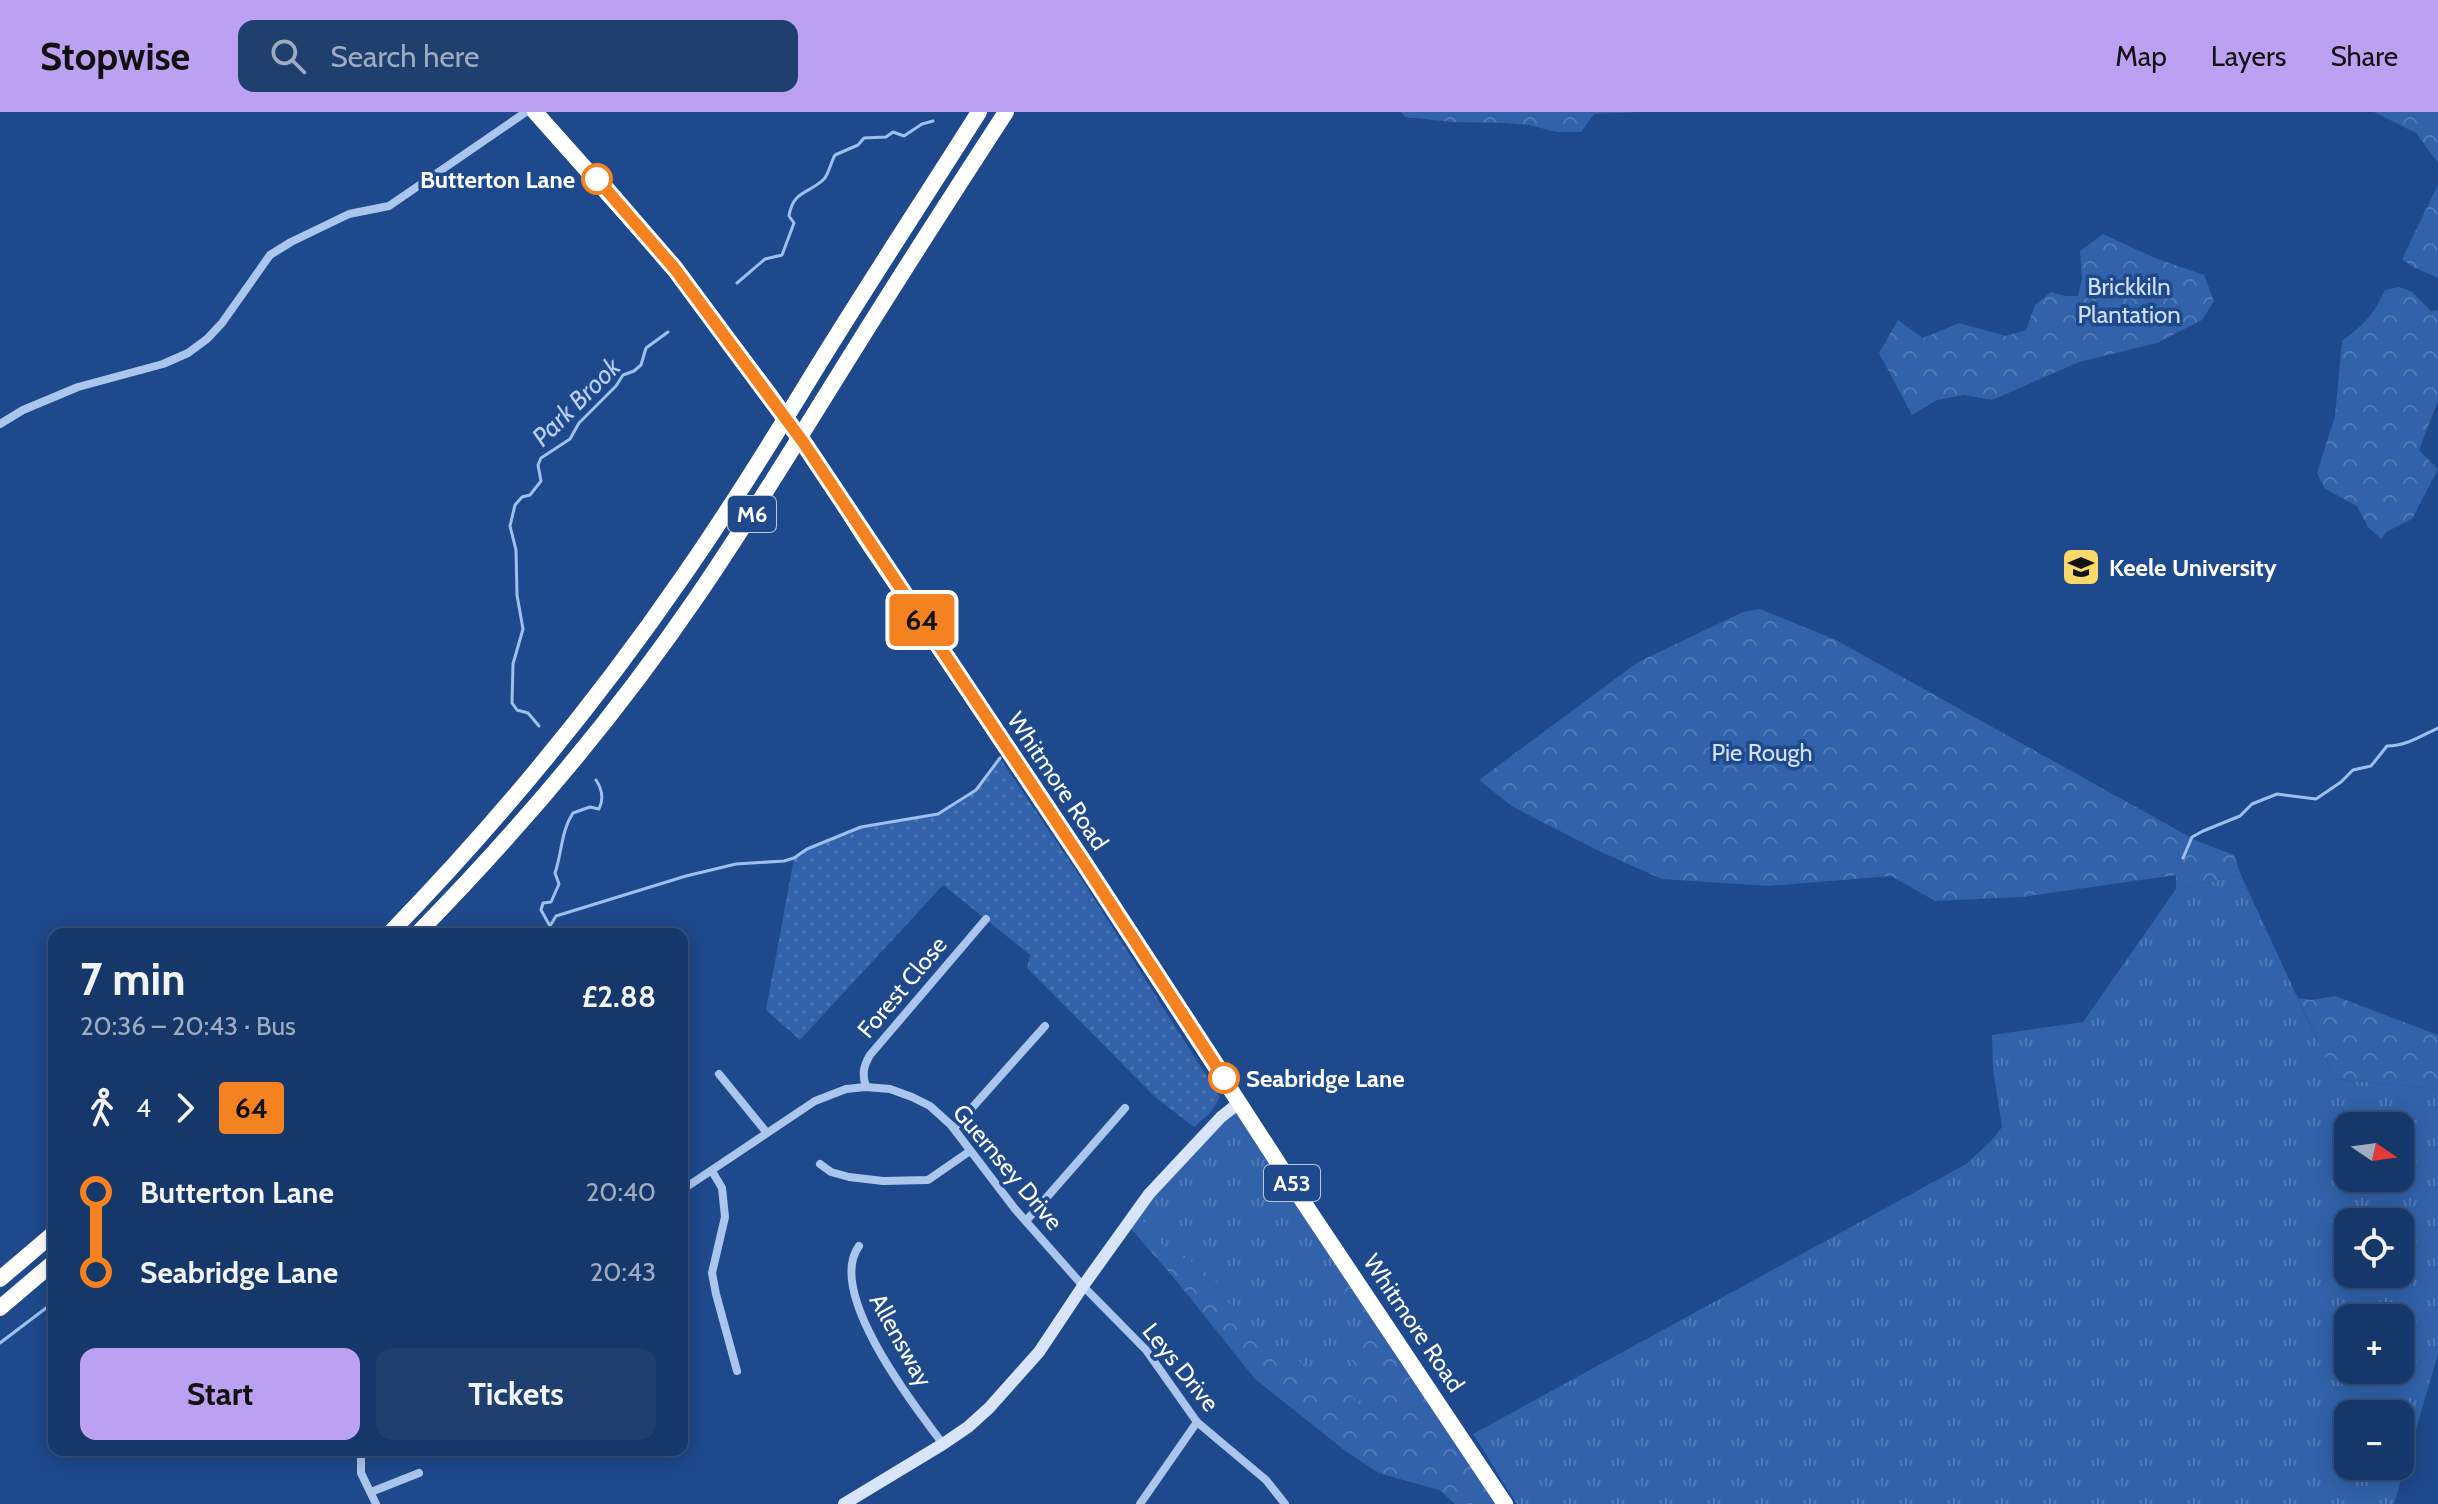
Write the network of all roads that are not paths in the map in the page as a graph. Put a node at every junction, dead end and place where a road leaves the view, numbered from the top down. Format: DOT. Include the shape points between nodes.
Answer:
graph roads {
  1 [pos="535,112"];
  2 [pos="979,112"];
  3 [pos="1006,112"];
  4 [pos="0,424"];
  5 [pos="986,919"];
  6 [pos="395,928"];
  7 [pos="423,928"];
  8 [pos="1045,1026"];
  9 [pos="719,1074"];
  10 [pos="866,1087"];
  11 [pos="1240,1102"];
  12 [pos="1125,1108"];
  13 [pos="954,1128"];
  14 [pos="767,1133"];
  15 [pos="970,1151"];
  16 [pos="820,1164"];
  17 [pos="712,1171"];
  18 [pos="688,1186"];
  19 [pos="1026,1221"];
  20 [pos="48,1238"];
  21 [pos="859,1246"];
  22 [pos="48,1267"];
  23 [pos="0,1279"];
  24 [pos="1083,1286"];
  25 [pos="0,1308"];
  26 [pos="737,1371"];
  27 [pos="1197,1422"];
  28 [pos="943,1444"];
  29 [pos="361,1456"];
  30 [pos="419,1473"];
  31 [pos="371,1492"];
  32 [pos="376,1504"];
  33 [pos="844,1504"];
  34 [pos="1140,1504"];
  35 [pos="1285,1504"];
  36 [pos="1505,1504"];
  1 -- 4 [label="street" via="389,206 349,214 270,255 222,323 188,353 78,387"];
  1 -- 11 [label="highway, Whitmore Road / A53, bridge" via="675,269 770,395"];
  2 -- 6 [label="highway, M6" via="682,578 535,771"];
  3 -- 7 [label="highway, M6" via="694,600 556,781"];
  5 -- 10 [label="street, Forest Close" via="870,1055 862,1075"];
  8 -- 13 [label="street"];
  9 -- 14 [label="street"];
  10 -- 13 [label="street, Guernsey Drive" via="912,1097"];
  10 -- 14 [label="street, Guernsey Drive" via="815,1101"];
  11 -- 24 [label="street" via="1149,1194"];
  11 -- 36 [label="highway, Whitmore Road / A53"];
  12 -- 19 [label="street"];
  13 -- 15 [label="street, Guernsey Drive"];
  14 -- 17 [label="street, Guernsey Drive"];
  15 -- 16 [label="street" via="928,1180 849,1177"];
  15 -- 19 [label="street, Guernsey Drive"];
  17 -- 18 [label="street, Guernsey Drive"];
  17 -- 26 [label="street" via="722,1188 725,1217 712,1273"];
  19 -- 24 [label="street, Guernsey Drive"];
  20 -- 23 [label="highway"];
  21 -- 28 [label="street, Allensway" via="850,1276 853,1296 894,1377"];
  22 -- 25 [label="highway"];
  24 -- 27 [label="street, Leys Drive" via="1146,1350"];
  24 -- 28 [label="street" via="1039,1352 989,1408"];
  27 -- 34 [label="street"];
  27 -- 35 [label="street, Leys Drive" via="1266,1480"];
  28 -- 33 [label="street"];
  29 -- 31 [label="street" via="361,1473"];
  30 -- 31 [label="street"];
  31 -- 32 [label="street"];
}
